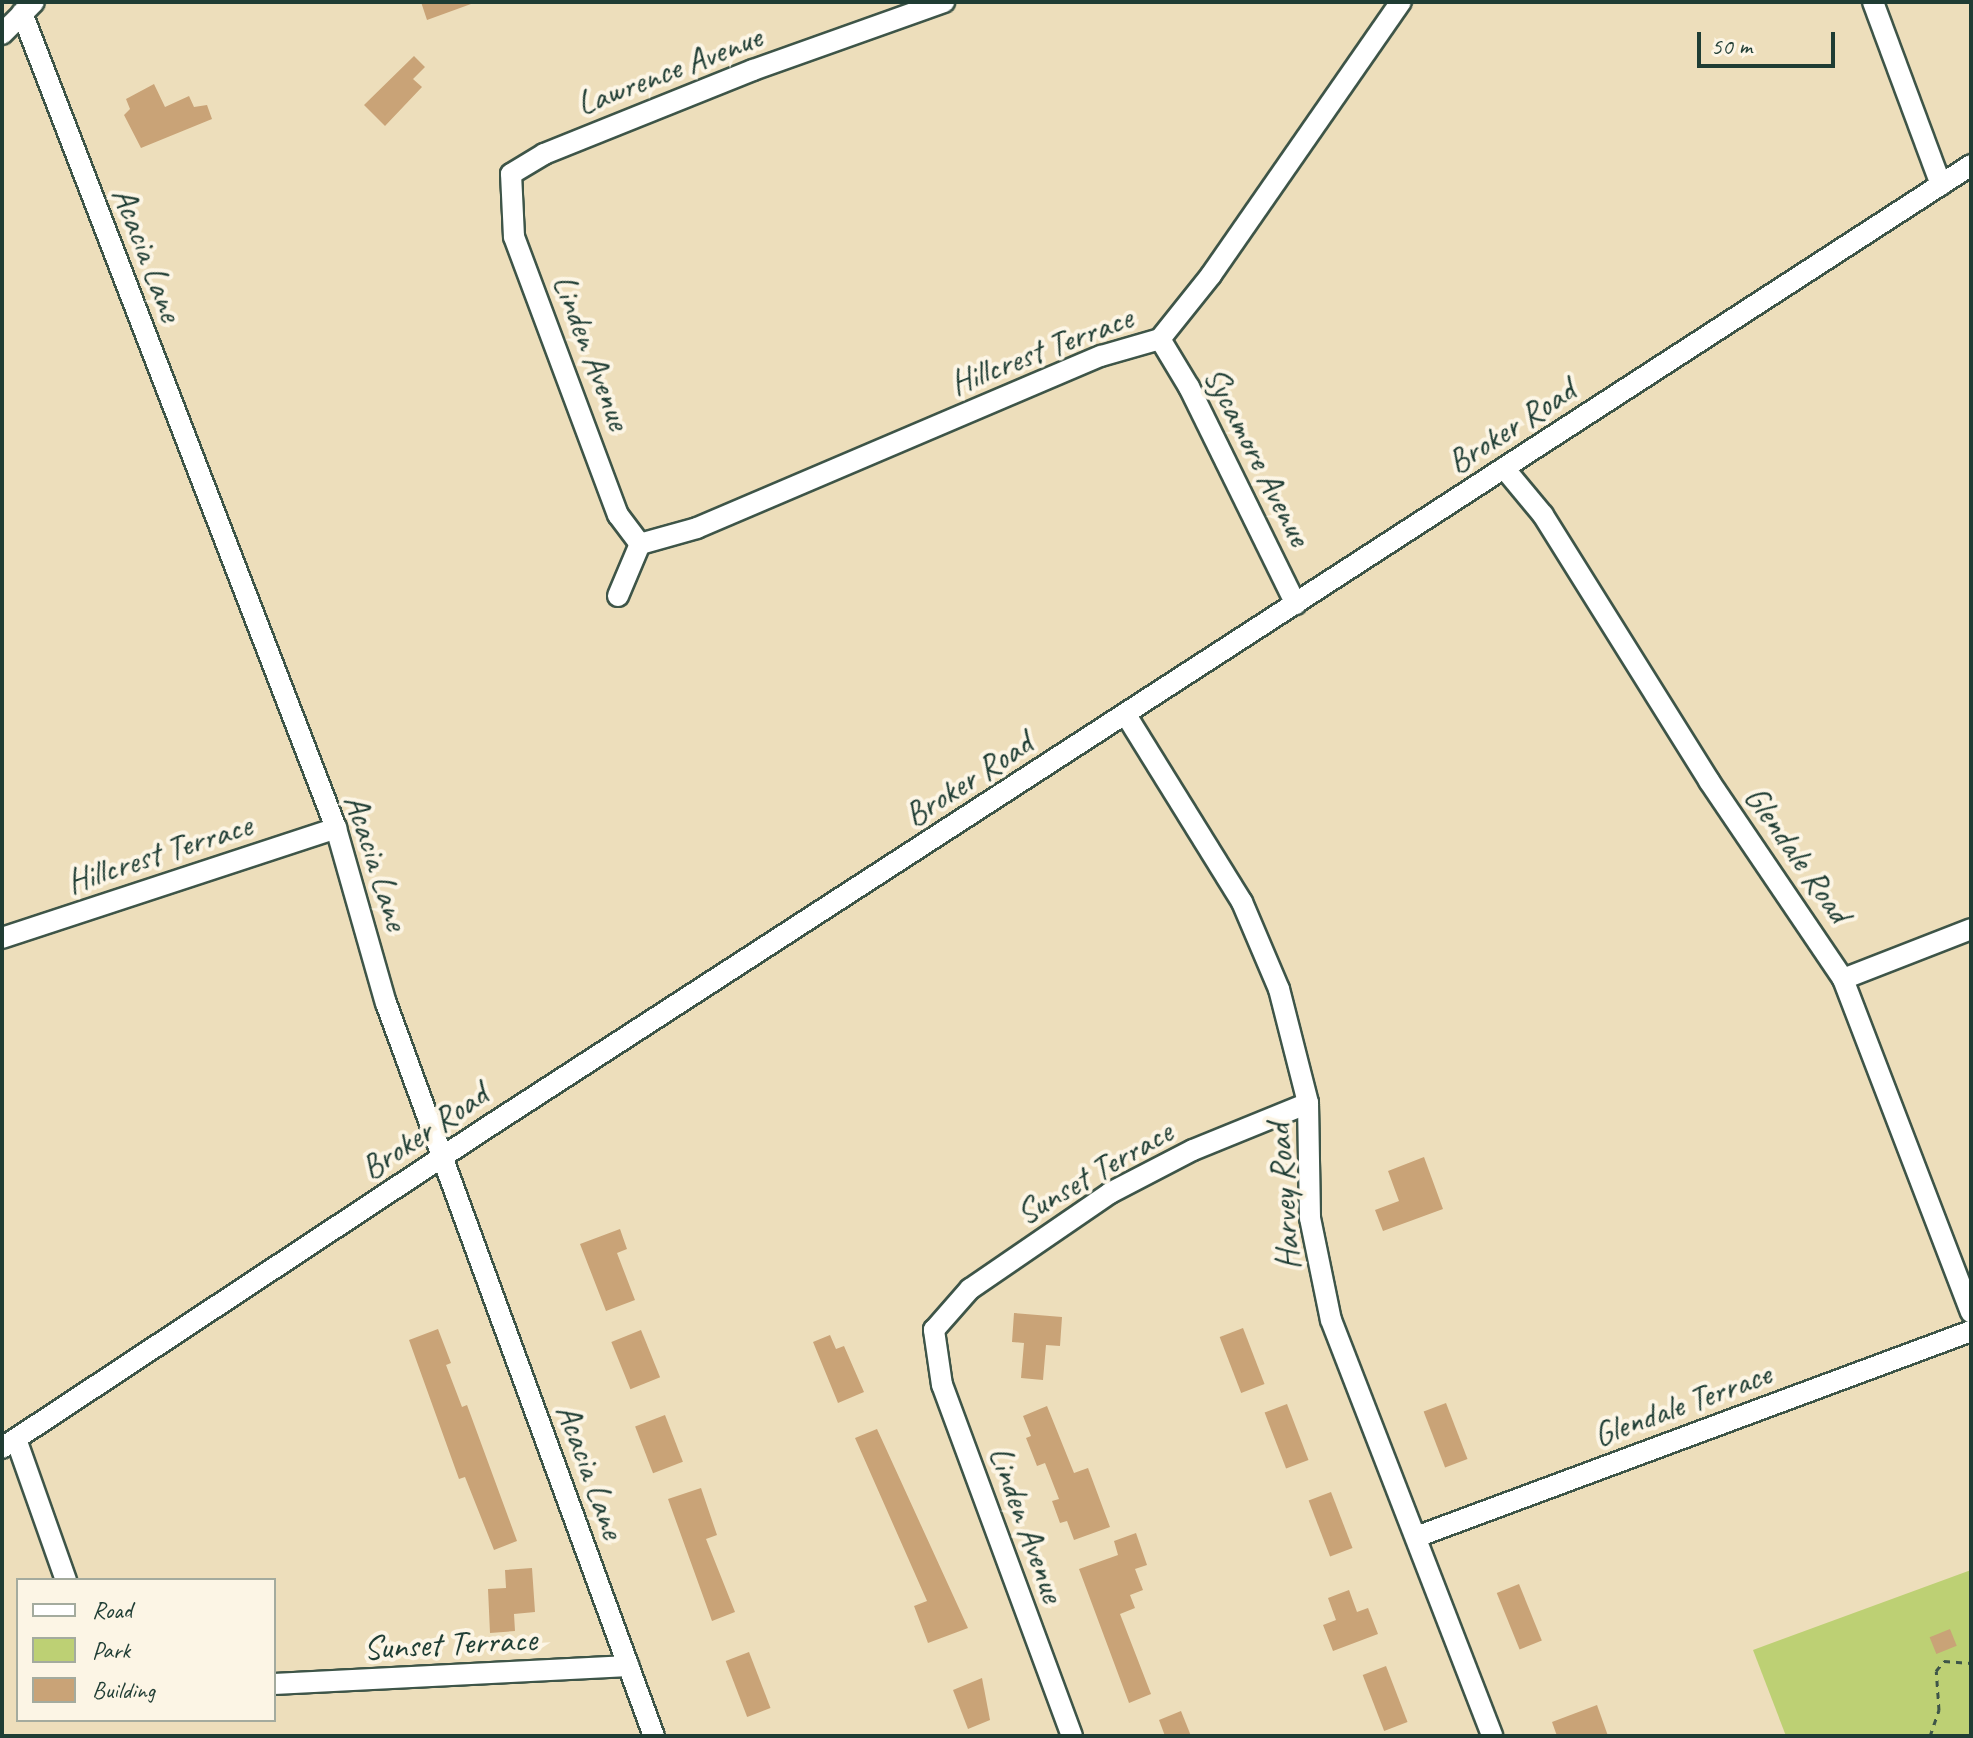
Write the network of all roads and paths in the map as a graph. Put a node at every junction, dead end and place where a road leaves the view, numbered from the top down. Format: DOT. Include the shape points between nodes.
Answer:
graph roads {
  1 [pos="944,2"];
  2 [pos="1401,2"];
  3 [pos="1873,2"];
  4 [pos="28,7"];
  5 [pos="2,34"];
  6 [pos="1971,165"];
  7 [pos="511,174"];
  8 [pos="1941,185"];
  9 [pos="1160,339"];
  10 [pos="1504,468"];
  11 [pos="640,544"];
  12 [pos="618,596"];
  13 [pos="1296,604"];
  14 [pos="1126,715"];
  15 [pos="336,828"];
  16 [pos="1971,929"];
  17 [pos="2,938"];
  18 [pos="1843,979"];
  19 [pos="1308,1103"];
  20 [pos="442,1157"];
  21 [pos="1971,1312"];
  22 [pos="934,1330"];
  23 [pos="1971,1331"];
  24 [pos="9,1444"];
  25 [pos="1416,1537"];
  26 [pos="65,1578"];
  27 [pos="1971,1663"];
  28 [pos="629,1666"];
  29 [pos="276,1684"];
  30 [pos="654,1736"];
  31 [pos="1072,1736"];
  32 [pos="1492,1736"];
  33 [pos="1930,1736"];
  1 -- 7 [label="street, Lawrence Avenue" via="753,70 544,154"];
  2 -- 9 [label="street, Hillcrest Terrace" via="1211,275"];
  3 -- 8 [label="street"];
  4 -- 5 [label="street"];
  4 -- 15 [label="street, Acacia Lane"];
  6 -- 8 [label="street, Broker Road"];
  7 -- 11 [label="street, Linden Avenue" via="514,237 618,515"];
  8 -- 10 [label="street, Broker Road"];
  9 -- 11 [label="street, Hillcrest Terrace" via="1101,356 697,528"];
  9 -- 13 [label="street, Sycamore Avenue"];
  10 -- 13 [label="street, Broker Road"];
  10 -- 18 [label="street, Glendale Road" via="1543,515 1709,781"];
  11 -- 12 [label="street"];
  13 -- 14 [label="street, Broker Road"];
  14 -- 19 [label="street, Harvey Road" via="1242,902 1279,989"];
  14 -- 20 [label="street, Broker Road"];
  15 -- 17 [label="street, Hillcrest Terrace"];
  15 -- 20 [label="street, Acacia Lane" via="386,1003"];
  16 -- 18 [label="street"];
  18 -- 21 [label="street, Glendale Road"];
  19 -- 22 [label="street, Sunset Terrace" via="1193,1150 1110,1193 970,1289"];
  19 -- 25 [label="street, Harvey Road" via="1310,1218 1319,1277"];
  20 -- 24 [label="street, Broker Road"];
  20 -- 28 [label="street, Acacia Lane"];
  22 -- 31 [label="street, Linden Avenue" via="942,1385"];
  23 -- 25 [label="street, Glendale Terrace"];
  24 -- 26 [label="street"];
  25 -- 32 [label="street, Harvey Road"];
  27 -- 33 [label="path" via="1944,1661 1936,1671 1939,1710"];
  28 -- 29 [label="street, Sunset Terrace"];
  28 -- 30 [label="street, Acacia Lane"];
}
